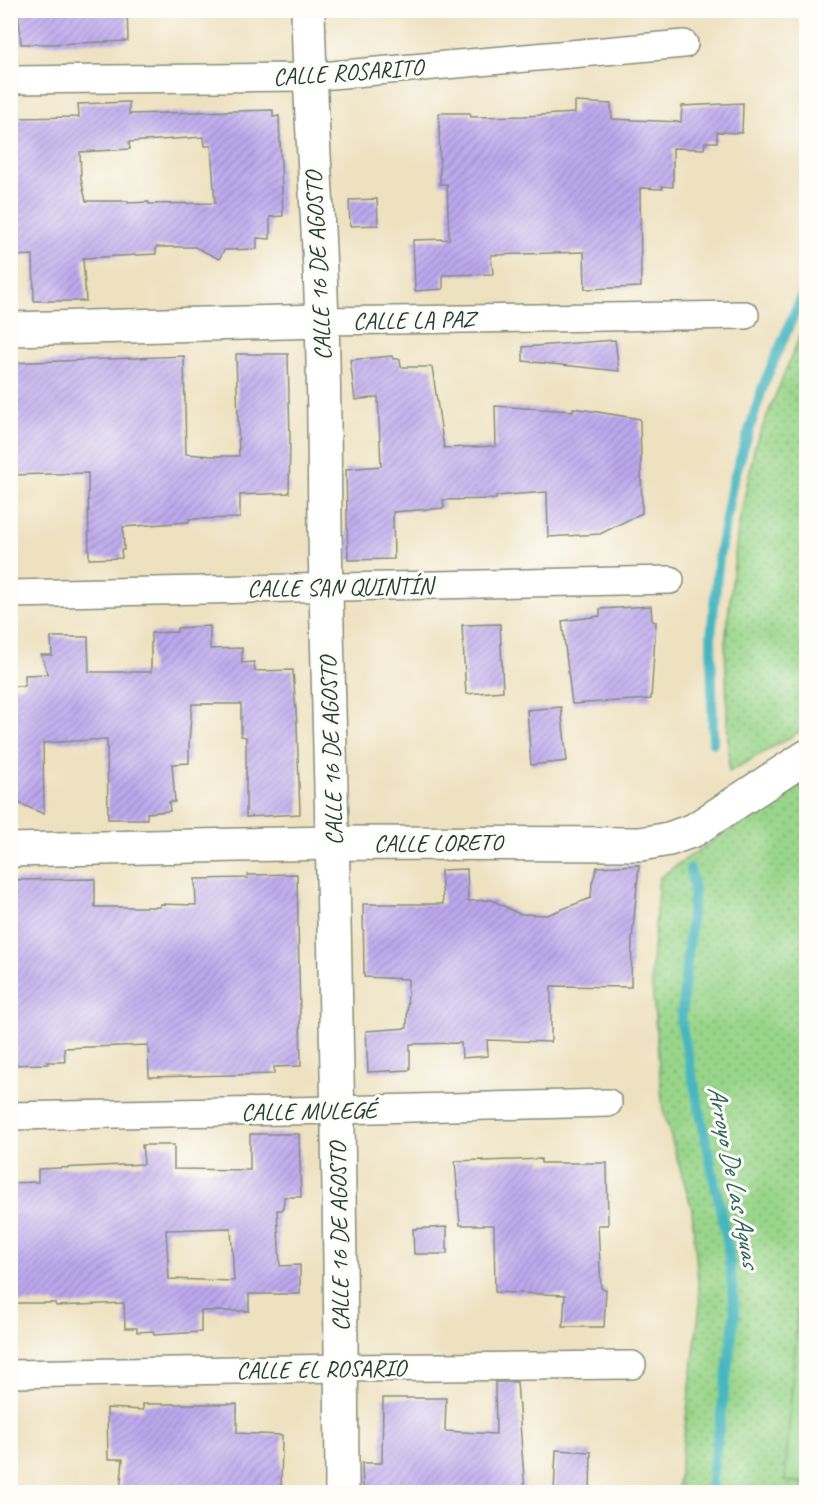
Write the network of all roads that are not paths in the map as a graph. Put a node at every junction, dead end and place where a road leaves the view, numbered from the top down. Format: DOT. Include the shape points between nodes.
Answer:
graph roads {
  1 [pos="308,10"];
  2 [pos="684,44"];
  3 [pos="309,77"];
  4 [pos="10,80"];
  5 [pos="746,315"];
  6 [pos="322,321"];
  7 [pos="10,329"];
  8 [pos="670,580"];
  9 [pos="326,587"];
  10 [pos="10,594"];
  11 [pos="807,757"];
  12 [pos="333,843"];
  13 [pos="10,850"];
  14 [pos="608,1103"];
  15 [pos="337,1110"];
  16 [pos="10,1116"];
  17 [pos="632,1365"];
  18 [pos="341,1368"];
  19 [pos="10,1374"];
  20 [pos="342,1492"];
  1 -- 3 [label="street, CALLE 16 DE AGOSTO"];
  2 -- 3 [label="street, CALLE ROSARITO"];
  3 -- 4 [label="street, CALLE ROSARITO"];
  3 -- 6 [label="street, CALLE 16 DE AGOSTO"];
  5 -- 6 [label="street, CALLE LA PAZ"];
  6 -- 7 [label="street, CALLE LA PAZ"];
  6 -- 9 [label="street, CALLE 16 DE AGOSTO"];
  8 -- 9 [label="street, CALLE SAN QUINTÍN"];
  9 -- 10 [label="street, CALLE SAN QUINTÍN"];
  9 -- 12 [label="street, CALLE 16 DE AGOSTO"];
  11 -- 12 [label="street, CALLE LORETO" via="694,830 669,839 641,844"];
  12 -- 13 [label="street, CALLE LORETO"];
  12 -- 15 [label="street, CALLE 16 DE AGOSTO"];
  14 -- 15 [label="street, CALLE MULEGÉ"];
  15 -- 16 [label="street, CALLE MULEGÉ"];
  15 -- 18 [label="street, CALLE 16 DE AGOSTO"];
  17 -- 18 [label="street, CALLE EL ROSARIO"];
  18 -- 19 [label="street, CALLE EL ROSARIO"];
  18 -- 20 [label="street, CALLE 16 DE AGOSTO"];
}
